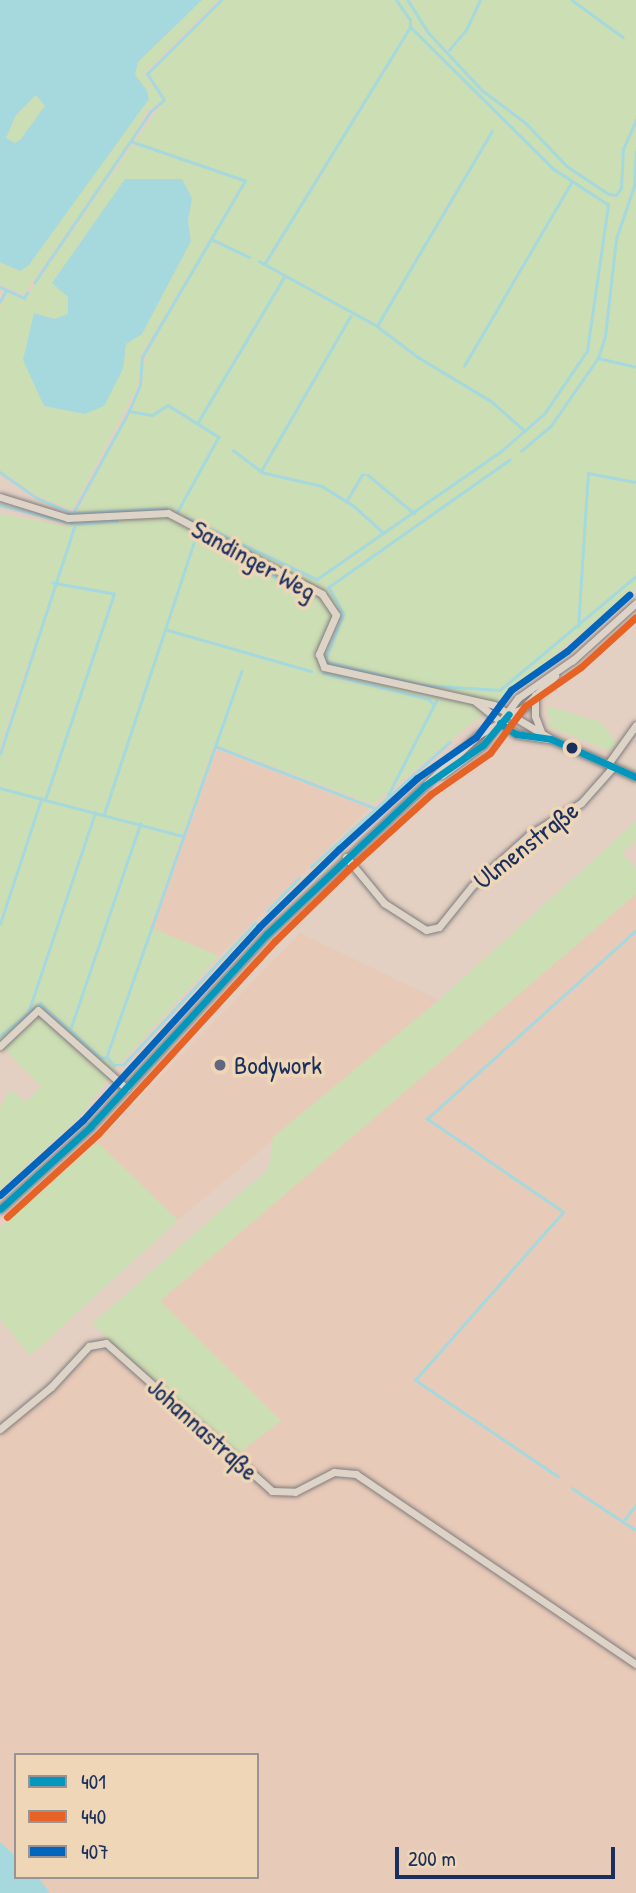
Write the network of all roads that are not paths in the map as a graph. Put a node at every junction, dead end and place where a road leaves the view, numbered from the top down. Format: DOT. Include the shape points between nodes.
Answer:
graph roads {
  1 [pos="0,497"];
  2 [pos="636,603"];
  3 [pos="573,659"];
  4 [pos="535,695"];
  5 [pos="472,699"];
  6 [pos="509,714"];
  7 [pos="500,723"];
  8 [pos="636,725"];
  9 [pos="542,735"];
  10 [pos="551,739"];
  11 [pos="611,766"];
  12 [pos="636,777"];
  13 [pos="346,857"];
  14 [pos="0,1046"];
  15 [pos="126,1088"];
  16 [pos="0,1209"];
  17 [pos="0,1429"];
  18 [pos="636,1664"];
  1 -- 5 [label="street, Sandinger Weg" via="68,518 167,513 322,594 336,615 319,653 324,667"];
  2 -- 3 [label="street"];
  3 -- 4 [label="street"];
  3 -- 6 [label="street" via="518,698"];
  4 -- 6 [label="street"];
  4 -- 9 [label="street" via="535,716"];
  5 -- 6 [label="street, Sandinger Weg"];
  5 -- 7 [label="street, Sandinger Weg"];
  6 -- 7 [label="street"];
  6 -- 9 [label="street, Sandinger Weg"];
  7 -- 10 [label="street, Sandinger Weg" via="516,734"];
  7 -- 13 [label="street" via="478,735"];
  8 -- 11 [label="street, Ulmenstraße"];
  9 -- 10 [label="street, Sandinger Weg"];
  10 -- 11 [label="street, Sandinger Weg"];
  11 -- 12 [label="street, Sandinger Weg"];
  11 -- 13 [label="street, Ulmenstraße" via="581,803 529,835 472,886 439,927 426,930 384,903"];
  13 -- 15 [label="street" via="267,934"];
  14 -- 15 [label="street" via="38,1010"];
  15 -- 16 [label="street"];
  17 -- 18 [label="street, Johannastraße" via="51,1387 89,1346 106,1343 272,1491 295,1492 334,1472 356,1474"];
}
